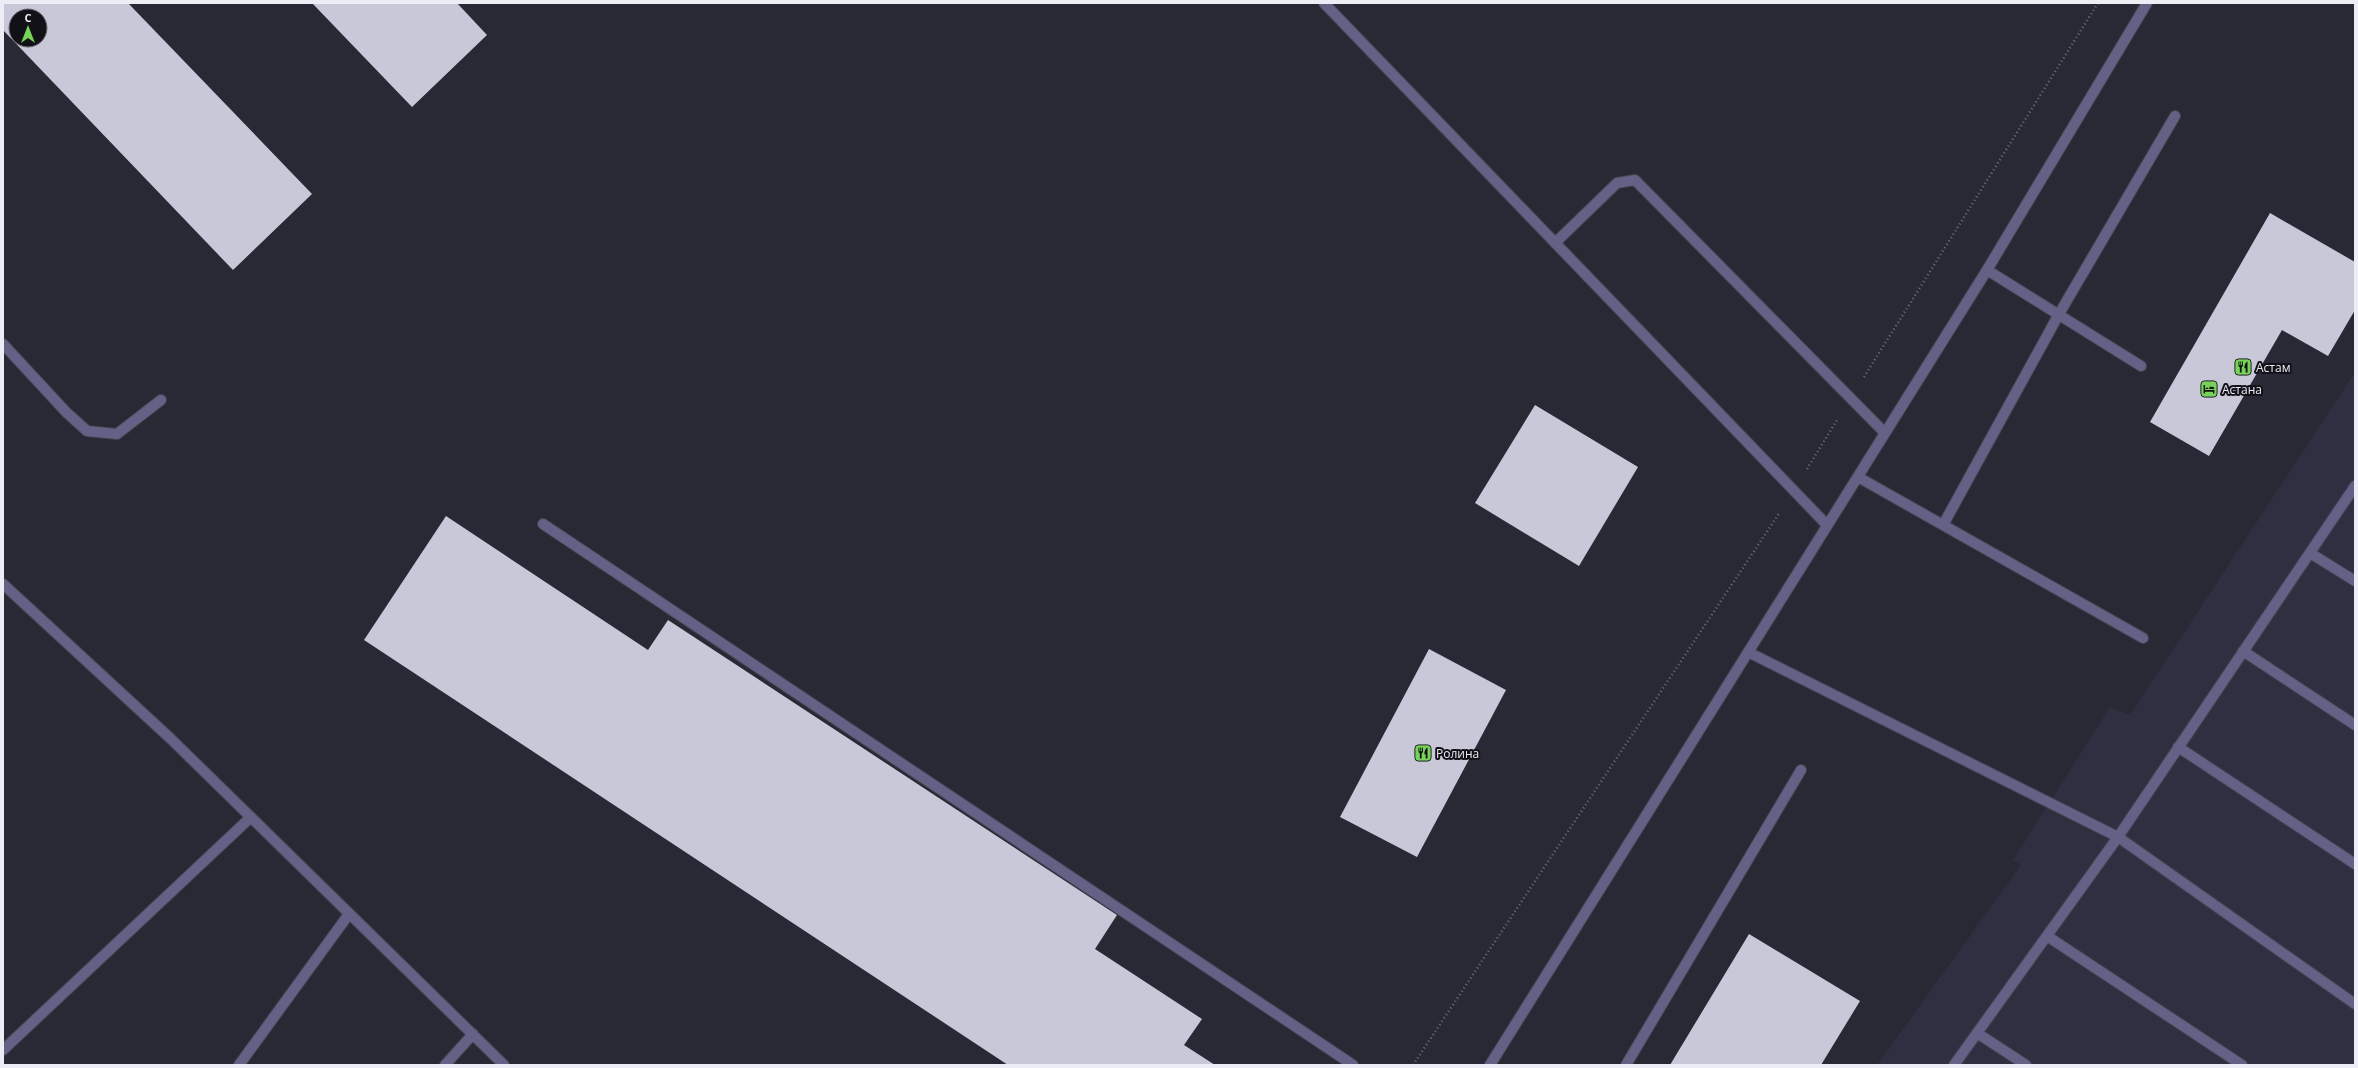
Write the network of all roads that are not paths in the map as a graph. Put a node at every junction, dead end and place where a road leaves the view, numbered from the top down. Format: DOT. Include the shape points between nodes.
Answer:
graph roads {
  1 [pos="1324,3"];
  2 [pos="2147,3"];
  3 [pos="2175,116"];
  4 [pos="1555,243"];
  5 [pos="1987,270"];
  6 [pos="2059,314"];
  7 [pos="3,344"];
  8 [pos="2141,366"];
  9 [pos="162,400"];
  10 [pos="1885,433"];
  11 [pos="1858,477"];
  12 [pos="2355,486"];
  13 [pos="543,524"];
  14 [pos="1828,525"];
  15 [pos="1943,525"];
  16 [pos="2310,553"];
  17 [pos="2355,581"];
  18 [pos="3,584"];
  19 [pos="2143,638"];
  20 [pos="2243,651"];
  21 [pos="1748,652"];
  22 [pos="2355,725"];
  23 [pos="2178,747"];
  24 [pos="1802,770"];
  25 [pos="251,817"];
  26 [pos="2118,837"];
  27 [pos="2355,864"];
  28 [pos="349,914"];
  29 [pos="2046,936"];
  30 [pos="2355,1004"];
  31 [pos="1977,1033"];
  32 [pos="473,1034"];
  33 [pos="3,1050"];
  34 [pos="239,1065"];
  35 [pos="445,1065"];
  36 [pos="504,1065"];
  37 [pos="1353,1065"];
  38 [pos="1490,1065"];
  39 [pos="1626,1065"];
  40 [pos="1954,1065"];
  41 [pos="2026,1065"];
  42 [pos="2242,1065"];
  1 -- 4 [label="street"];
  2 -- 5 [label="street"];
  3 -- 6 [label="street"];
  4 -- 10 [label="street" via="1617,183 1635,180"];
  4 -- 14 [label="street"];
  5 -- 6 [label="street"];
  5 -- 10 [label="street"];
  6 -- 8 [label="street"];
  6 -- 15 [label="street"];
  7 -- 9 [label="street" via="87,431 117,434"];
  10 -- 11 [label="street"];
  11 -- 14 [label="street"];
  11 -- 15 [label="street"];
  12 -- 16 [label="street"];
  13 -- 37 [label="street"];
  14 -- 21 [label="street"];
  15 -- 19 [label="street"];
  16 -- 17 [label="street"];
  16 -- 20 [label="street"];
  18 -- 25 [label="street" via="171,739"];
  20 -- 22 [label="street"];
  20 -- 23 [label="street"];
  21 -- 26 [label="street"];
  21 -- 38 [label="street"];
  23 -- 26 [label="street"];
  23 -- 27 [label="street"];
  24 -- 39 [label="street"];
  25 -- 28 [label="street"];
  25 -- 33 [label="street"];
  26 -- 29 [label="street"];
  26 -- 30 [label="street"];
  28 -- 32 [label="street"];
  28 -- 34 [label="street"];
  29 -- 31 [label="street"];
  29 -- 42 [label="street"];
  31 -- 40 [label="street"];
  31 -- 41 [label="street"];
  32 -- 35 [label="street"];
  32 -- 36 [label="street"];
}
